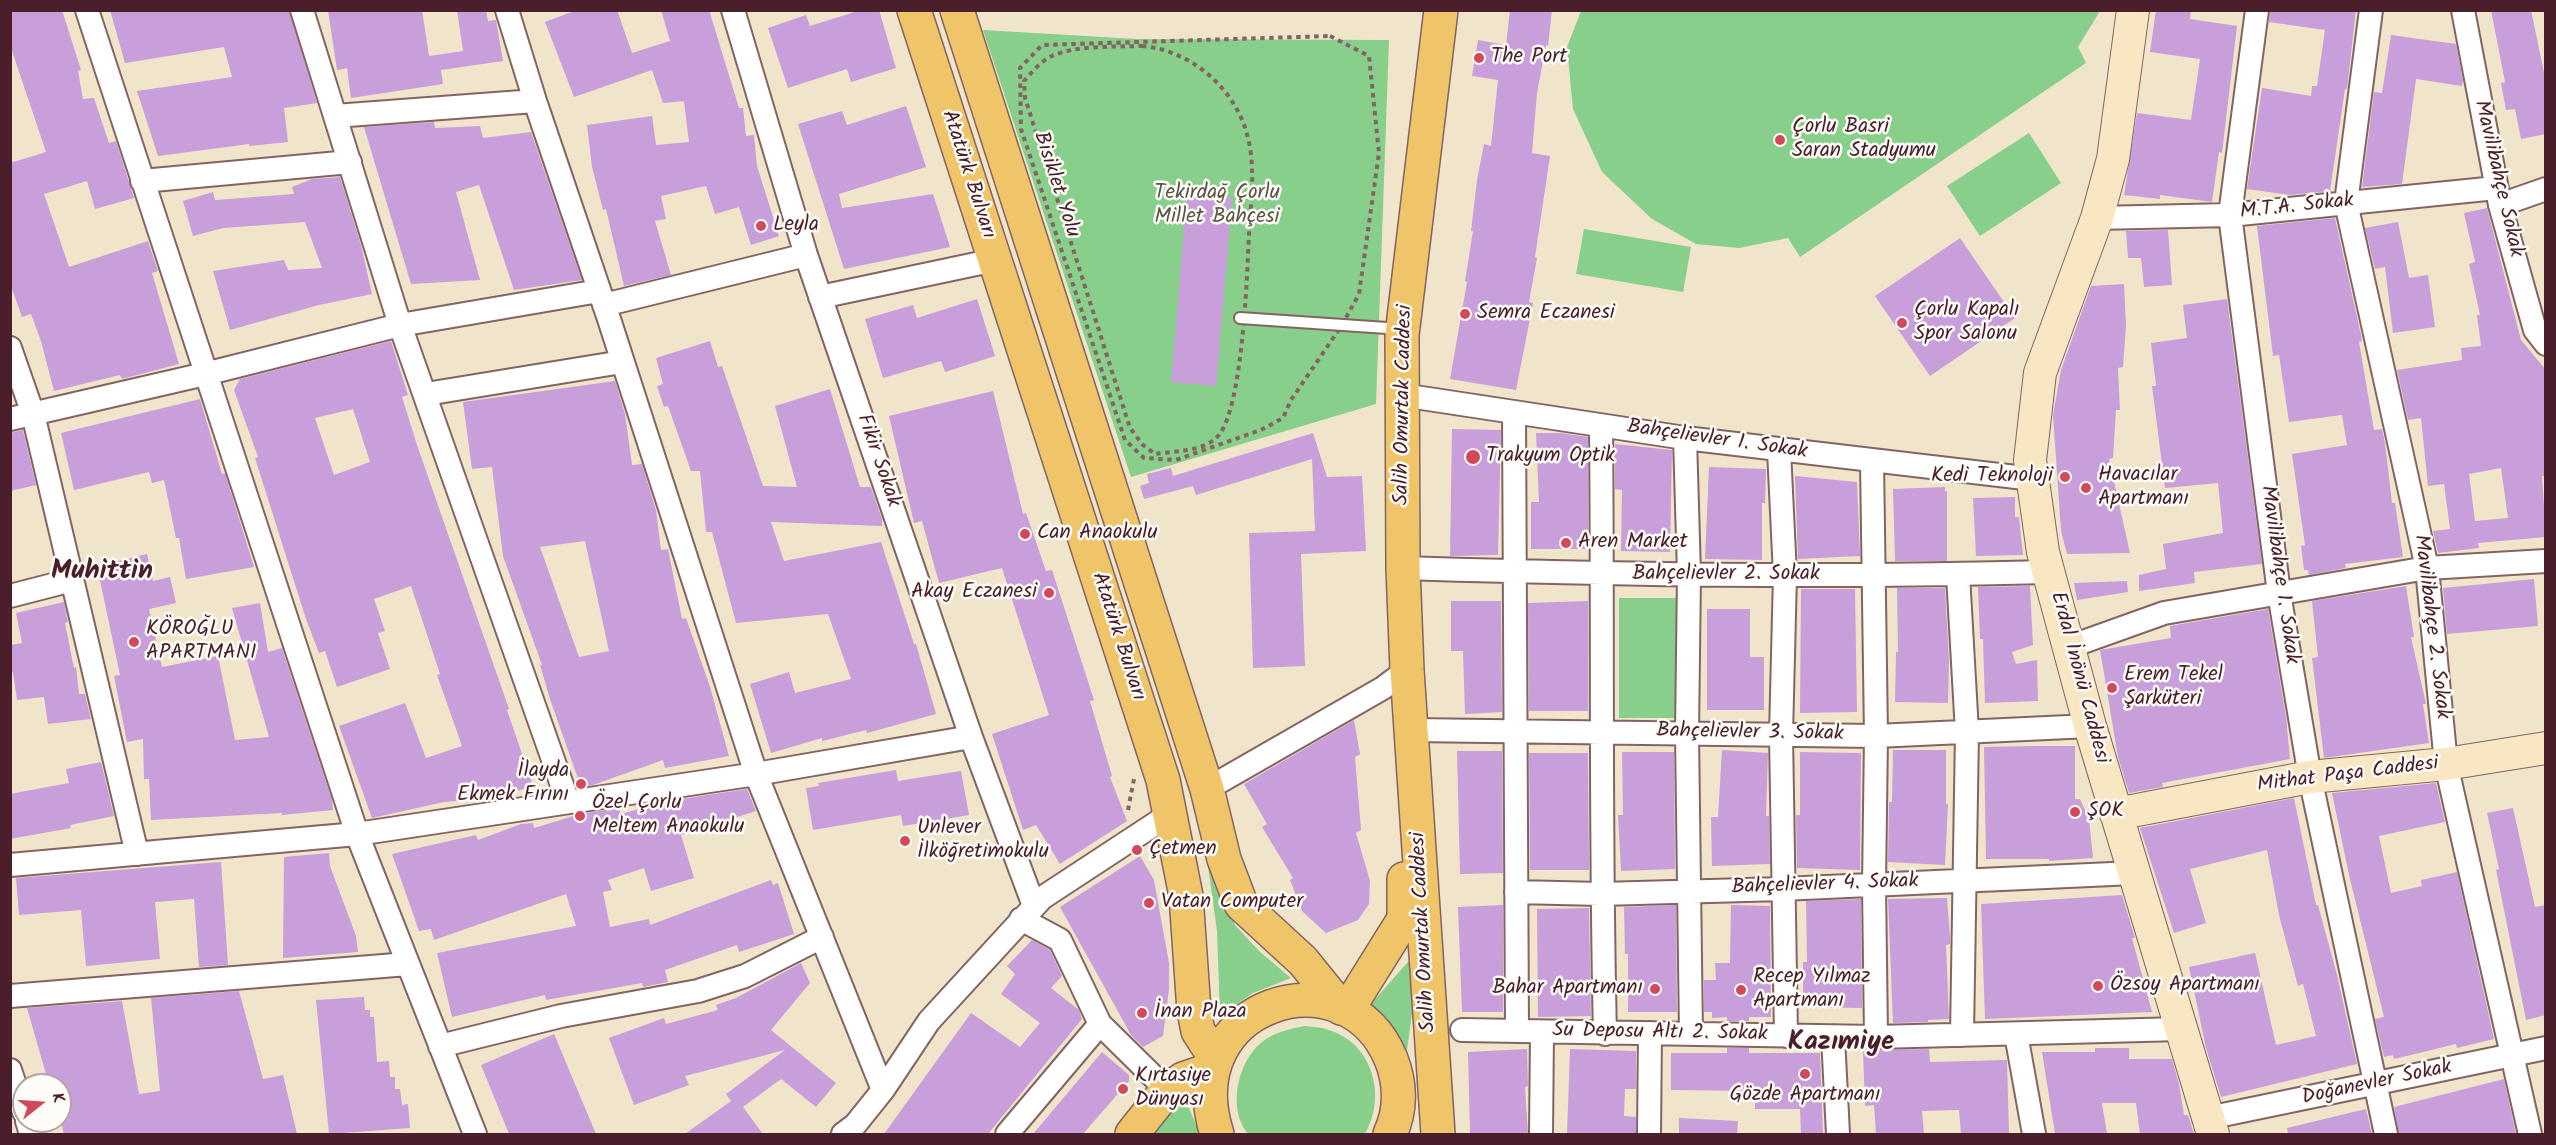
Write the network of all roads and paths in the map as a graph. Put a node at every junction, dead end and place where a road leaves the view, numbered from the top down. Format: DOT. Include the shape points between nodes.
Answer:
graph roads {
  1 [pos="87,10"];
  2 [pos="302,10"];
  3 [pos="507,10"];
  4 [pos="733,10"];
  5 [pos="914,10"];
  6 [pos="957,10"];
  7 [pos="1441,10"];
  8 [pos="2133,10"];
  9 [pos="2257,10"];
  10 [pos="2371,10"];
  11 [pos="2463,10"];
  12 [pos="535,102"];
  13 [pos="335,116"];
  14 [pos="350,162"];
  15 [pos="142,181"];
  16 [pos="2546,189"];
  17 [pos="2498,196"];
  18 [pos="2346,203"];
  19 [pos="2230,215"];
  20 [pos="2097,218"];
  21 [pos="806,255"];
  22 [pos="995,260"];
  23 [pos="820,297"];
  24 [pos="601,298"];
  25 [pos="1242,318"];
  26 [pos="400,325"];
  27 [pos="1342,325"];
  28 [pos="1387,328"];
  29 [pos="2546,344"];
  30 [pos="10,348"];
  31 [pos="622,362"];
  32 [pos="206,374"];
  33 [pos="426,394"];
  34 [pos="1402,395"];
  35 [pos="1514,412"];
  36 [pos="33,414"];
  37 [pos="10,419"];
  38 [pos="1601,426"];
  39 [pos="1685,438"];
  40 [pos="1779,450"];
  41 [pos="1872,461"];
  42 [pos="2033,479"];
  43 [pos="2546,561"];
  44 [pos="1403,568"];
  45 [pos="2427,568"];
  46 [pos="1515,572"];
  47 [pos="2049,572"];
  48 [pos="1603,574"];
  49 [pos="1689,574"];
  50 [pos="1785,575"];
  51 [pos="1958,575"];
  52 [pos="1872,576"];
  53 [pos="72,580"];
  54 [pos="2279,593"];
  55 [pos="10,596"];
  56 [pos="2069,647"];
  57 [pos="1407,670"];
  58 [pos="2090,726"];
  59 [pos="1411,730"];
  60 [pos="1514,732"];
  61 [pos="1603,732"];
  62 [pos="1967,732"];
  63 [pos="1687,734"];
  64 [pos="1780,735"];
  65 [pos="1876,736"];
  66 [pos="971,737"];
  67 [pos="2546,748"];
  68 [pos="2446,764"];
  69 [pos="756,774"];
  70 [pos="2310,777"];
  71 [pos="1207,789"];
  72 [pos="568,802"];
  73 [pos="1170,814"];
  74 [pos="2116,814"];
  75 [pos="357,834"];
  76 [pos="138,854"];
  77 [pos="10,866"];
  78 [pos="2134,873"];
  79 [pos="1965,881"];
  80 [pos="1874,885"];
  81 [pos="1782,889"];
  82 [pos="1691,890"];
  83 [pos="1516,892"];
  84 [pos="1601,894"];
  85 [pos="1032,908"];
  86 [pos="822,938"];
  87 [pos="408,964"];
  88 [pos="10,996"];
  89 [pos="1341,1008"];
  90 [pos="1100,1024"];
  91 [pos="2181,1029"];
  92 [pos="1462,1030"];
  93 [pos="1517,1031"];
  94 [pos="1542,1032"];
  95 [pos="1650,1033"];
  96 [pos="1605,1034"];
  97 [pos="1691,1034"];
  98 [pos="2016,1034"];
  99 [pos="1962,1035"];
  100 [pos="1786,1036"];
  101 [pos="1833,1036"];
  102 [pos="1876,1037"];
  103 [pos="440,1046"];
  104 [pos="2546,1048"];
  105 [pos="2513,1055"];
  106 [pos="1432,1062"];
  107 [pos="1214,1064"];
  108 [pos="2376,1085"];
  109 [pos="883,1090"];
  110 [pos="1167,1090"];
  111 [pos="1396,1126"];
  112 [pos="2210,1126"];
  113 [pos="853,1131"];
  114 [pos="475,1134"];
  115 [pos="1007,1134"];
  116 [pos="1132,1134"];
  117 [pos="1217,1134"];
  118 [pos="1438,1134"];
  119 [pos="1541,1134"];
  120 [pos="1649,1134"];
  121 [pos="1838,1134"];
  122 [pos="2034,1134"];
  123 [pos="2386,1134"];
  124 [pos="2530,1134"];
  1 -- 15 [label="street"];
  2 -- 13 [label="street"];
  3 -- 12 [label="street"];
  4 -- 21 [label="street, Fikir Sokak"];
  5 -- 22 [label="main road, Atatürk Bulvarı"];
  6 -- 71 [label="main road, Atatürk Bulvarı"];
  7 -- 34 [label="main road, Salih Omurtak Caddesi" via="1401,335"];
  8 -- 20 [label="main road, Erdal İnönü Caddesi" via="2113,159"];
  9 -- 19 [label="street, Mavilibahçe 1. Sokak"];
  10 -- 18 [label="street, Mavilibahçe 2. Sokak"];
  11 -- 17 [label="street, Mavilibahçe Sokak"];
  12 -- 13 [label="street"];
  12 -- 24 [label="street"];
  13 -- 14 [label="street"];
  14 -- 15 [label="street"];
  14 -- 26 [label="street"];
  15 -- 32 [label="street"];
  16 -- 17 [label="street, M.T.A. Sokak"];
  17 -- 18 [label="street, M.T.A. Sokak"];
  17 -- 29 [label="street, Mavilibahçe Sokak" via="2535,330"];
  18 -- 19 [label="street, M.T.A. Sokak"];
  18 -- 45 [label="street, Mavilibahçe 2. Sokak"];
  19 -- 20 [label="street, M.T.A. Sokak"];
  19 -- 54 [label="street, Mavilibahçe 1. Sokak"];
  20 -- 42 [label="main road, Erdal İnönü Caddesi" via="2040,373 2030,460"];
  21 -- 23 [label="street, Fikir Sokak"];
  21 -- 24 [label="street"];
  22 -- 23 [label="street"];
  22 -- 73 [label="main road, Atatürk Bulvarı" via="1163,780"];
  23 -- 66 [label="street, Fikir Sokak"];
  24 -- 26 [label="street"];
  24 -- 31 [label="street"];
  25 -- 25 [label="path" via="1252,169 1247,134 1221,84 1163,47 1073,50 1052,56 1036,68 1024,81 1028,109 1130,428 1155,454 1203,446 1218,435 1232,402"];
  25 -- 27 [label="lane"];
  26 -- 32 [label="street"];
  26 -- 33 [label="street"];
  27 -- 27 [label="path, Bisiklet Yolu" via="1359,294 1379,153 1369,56 1330,36 1042,45 1020,68 1021,129 1125,440 1144,458 1176,460 1261,430 1282,418"];
  27 -- 28 [label="lane"];
  30 -- 36 [label="street"];
  31 -- 33 [label="street"];
  31 -- 69 [label="street"];
  32 -- 36 [label="street"];
  32 -- 75 [label="street"];
  33 -- 72 [label="street"];
  34 -- 35 [label="street, Bahçelievler 1. Sokak"];
  34 -- 44 [label="main road, Salih Omurtak Caddesi"];
  35 -- 38 [label="street, Bahçelievler 1. Sokak"];
  35 -- 46 [label="street"];
  36 -- 37 [label="street"];
  36 -- 53 [label="street"];
  38 -- 39 [label="street, Bahçelievler 1. Sokak"];
  38 -- 48 [label="street"];
  39 -- 40 [label="street, Bahçelievler 1. Sokak"];
  39 -- 49 [label="street"];
  40 -- 41 [label="street, Bahçelievler 1. Sokak"];
  40 -- 50 [label="street"];
  41 -- 42 [label="street, Bahçelievler 1. Sokak"];
  41 -- 52 [label="street"];
  42 -- 47 [label="main road, Erdal İnönü Caddesi"];
  43 -- 45 [label="street"];
  44 -- 46 [label="street, Bahçelievler 2. Sokak"];
  44 -- 57 [label="main road, Salih Omurtak Caddesi"];
  45 -- 54 [label="street"];
  45 -- 68 [label="street, Mavilibahçe 2. Sokak"];
  46 -- 48 [label="street, Bahçelievler 2. Sokak"];
  46 -- 60 [label="street"];
  47 -- 51 [label="street, Bahçelievler 2. Sokak"];
  47 -- 56 [label="main road, Erdal İnönü Caddesi"];
  48 -- 49 [label="street, Bahçelievler 2. Sokak"];
  48 -- 61 [label="street"];
  49 -- 50 [label="street, Bahçelievler 2. Sokak"];
  49 -- 63 [label="street"];
  50 -- 52 [label="street, Bahçelievler 2. Sokak"];
  50 -- 64 [label="street"];
  51 -- 52 [label="street, Bahçelievler 2. Sokak"];
  51 -- 62 [label="street"];
  52 -- 65 [label="street"];
  53 -- 55 [label="street"];
  53 -- 76 [label="street"];
  54 -- 56 [label="street" via="2164,613"];
  54 -- 70 [label="street, Mavilibahçe 1. Sokak"];
  56 -- 58 [label="main road, Erdal İnönü Caddesi"];
  57 -- 59 [label="main road, Salih Omurtak Caddesi"];
  57 -- 71 [label="street" via="1383,688"];
  58 -- 62 [label="street, Bahçelievler 3. Sokak"];
  58 -- 74 [label="main road, Erdal İnönü Caddesi"];
  59 -- 60 [label="street, Bahçelievler 3. Sokak"];
  59 -- 89 [label="main road, Salih Omurtak Caddesi" via="1404,919 1356,996"];
  59 -- 106 [label="main road, Salih Omurtak Caddesi"];
  60 -- 61 [label="street, Bahçelievler 3. Sokak"];
  60 -- 83 [label="street"];
  61 -- 63 [label="street, Bahçelievler 3. Sokak"];
  61 -- 84 [label="street"];
  62 -- 65 [label="street, Bahçelievler 3. Sokak"];
  62 -- 79 [label="street"];
  63 -- 64 [label="street, Bahçelievler 3. Sokak"];
  63 -- 82 [label="street"];
  64 -- 65 [label="street, Bahçelievler 3. Sokak"];
  64 -- 81 [label="street"];
  65 -- 80 [label="street"];
  66 -- 69 [label="street"];
  66 -- 85 [label="street, Fikir Sokak"];
  67 -- 68 [label="main road, Mithat Paşa Caddesi"];
  68 -- 70 [label="main road, Mithat Paşa Caddesi"];
  68 -- 105 [label="street, Mavilibahçe 2. Sokak"];
  69 -- 72 [label="street"];
  69 -- 86 [label="street"];
  70 -- 74 [label="main road, Mithat Paşa Caddesi"];
  70 -- 108 [label="street, Mavilibahçe 1. Sokak"];
  71 -- 89 [label="main road, Atatürk Bulvarı" via="1224,859 1241,904 1302,961"];
  72 -- 75 [label="street"];
  73 -- 85 [label="street"];
  73 -- 107 [label="main road, Atatürk Bulvarı" via="1186,896 1194,1011 1198,1031"];
  74 -- 78 [label="main road, Erdal İnönü Caddesi"];
  75 -- 76 [label="street"];
  75 -- 87 [label="street"];
  76 -- 77 [label="street"];
  78 -- 79 [label="street, Bahçelievler 4. Sokak"];
  78 -- 91 [label="main road, Erdal İnönü Caddesi"];
  79 -- 80 [label="street, Bahçelievler 4. Sokak"];
  79 -- 99 [label="street"];
  80 -- 81 [label="street, Bahçelievler 4. Sokak"];
  80 -- 102 [label="street"];
  81 -- 82 [label="street, Bahçelievler 4. Sokak"];
  81 -- 100 [label="street"];
  82 -- 84 [label="street, Bahçelievler 4. Sokak"];
  82 -- 97 [label="street"];
  83 -- 84 [label="street, Bahçelievler 4. Sokak"];
  83 -- 93 [label="street"];
  84 -- 96 [label="street"];
  85 -- 90 [label="street, Fikir Sokak" via="1060,940"];
  85 -- 109 [label="street" via="929,1021"];
  86 -- 103 [label="street" via="745,976 698,991 561,1016"];
  86 -- 109 [label="street"];
  87 -- 88 [label="street"];
  87 -- 103 [label="street"];
  89 -- 107 [label="main road" via="1317,1001 1268,1007 1246,1019 1228,1037"];
  89 -- 111 [label="main road" via="1375,1032 1387,1049 1399,1089"];
  90 -- 110 [label="street, Fikir Sokak"];
  90 -- 115 [label="street"];
  91 -- 98 [label="street, Su Deposu Altı 2. Sokak"];
  91 -- 112 [label="main road, Erdal İnönü Caddesi"];
  92 -- 93 [label="street, Su Deposu Altı 2. Sokak"];
  93 -- 94 [label="street, Su Deposu Altı 2. Sokak"];
  94 -- 96 [label="street, Su Deposu Altı 2. Sokak"];
  94 -- 119 [label="street"];
  95 -- 96 [label="street, Su Deposu Altı 2. Sokak"];
  95 -- 97 [label="street, Su Deposu Altı 2. Sokak"];
  95 -- 120 [label="street"];
  97 -- 100 [label="street, Su Deposu Altı 2. Sokak"];
  98 -- 99 [label="street, Su Deposu Altı 2. Sokak"];
  98 -- 122 [label="street"];
  99 -- 102 [label="street, Su Deposu Altı 2. Sokak"];
  100 -- 101 [label="street, Su Deposu Altı 2. Sokak"];
  101 -- 102 [label="street, Su Deposu Altı 2. Sokak"];
  101 -- 121 [label="street"];
  103 -- 114 [label="street"];
  104 -- 105 [label="street, Doğanevler Sokak"];
  105 -- 108 [label="street, Doğanevler Sokak"];
  105 -- 124 [label="street, Mavilibahçe 2. Sokak"];
  106 -- 111 [label="main road"];
  106 -- 118 [label="main road, Salih Omurtak Caddesi"];
  107 -- 110 [label="main road"];
  107 -- 117 [label="main road" via="1209,1091 1210,1113"];
  108 -- 112 [label="street, Doğanevler Sokak"];
  108 -- 123 [label="street, Mavilibahçe 1. Sokak"];
  109 -- 113 [label="street"];
  110 -- 116 [label="main road"];
}
